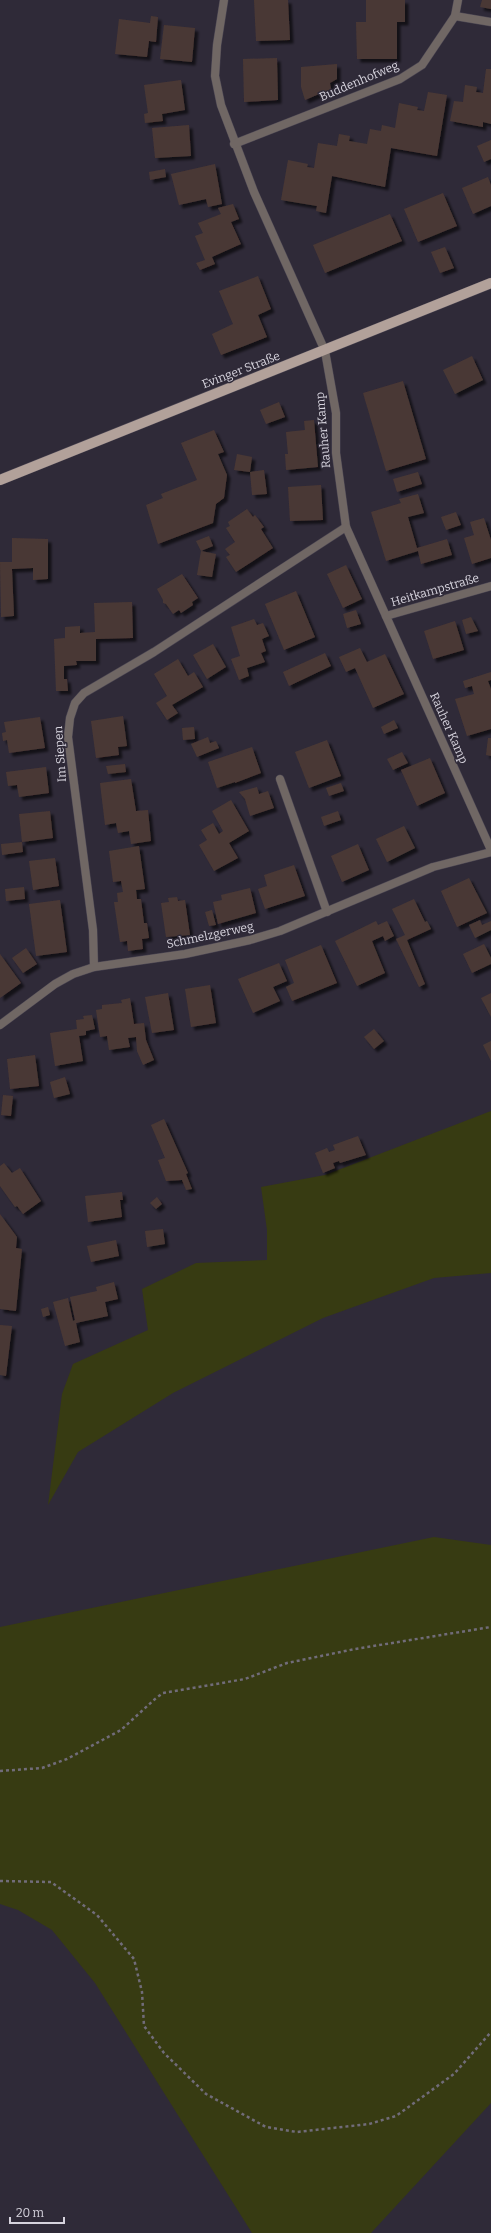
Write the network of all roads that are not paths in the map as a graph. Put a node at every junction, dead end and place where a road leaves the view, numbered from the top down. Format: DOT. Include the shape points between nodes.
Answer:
graph roads {
  1 [pos="224,0"];
  2 [pos="458,0"];
  3 [pos="455,16"];
  4 [pos="491,22"];
  5 [pos="234,144"];
  6 [pos="491,283"];
  7 [pos="325,351"];
  8 [pos="0,480"];
  9 [pos="346,527"];
  10 [pos="491,586"];
  11 [pos="386,616"];
  12 [pos="280,779"];
  13 [pos="491,851"];
  14 [pos="327,912"];
  15 [pos="94,967"];
  16 [pos="0,1025"];
  1 -- 5 [label="street, Rauher Kamp" via="216,45 215,76 221,106"];
  2 -- 3 [label="street, Buddenhofweg"];
  3 -- 4 [label="street"];
  3 -- 5 [label="street, Buddenhofweg" via="422,65 400,79"];
  5 -- 7 [label="street, Rauher Kamp"];
  6 -- 7 [label="main road, Evinger Straße"];
  7 -- 8 [label="main road, Evinger Straße"];
  7 -- 9 [label="street, Rauher Kamp" via="336,413 336,453"];
  9 -- 11 [label="street, Rauher Kamp"];
  9 -- 15 [label="street, Im Siepen" via="154,652 84,693 75,704 68,737 93,930"];
  10 -- 11 [label="street, Heitkampstraße"];
  11 -- 13 [label="street, Rauher Kamp"];
  12 -- 14 [label="street"];
  13 -- 14 [label="street, Schmelzgerweg" via="433,867"];
  14 -- 15 [label="street, Schmelzgerweg" via="250,940 185,954"];
  15 -- 16 [label="street" via="73,974 56,984"];
}
